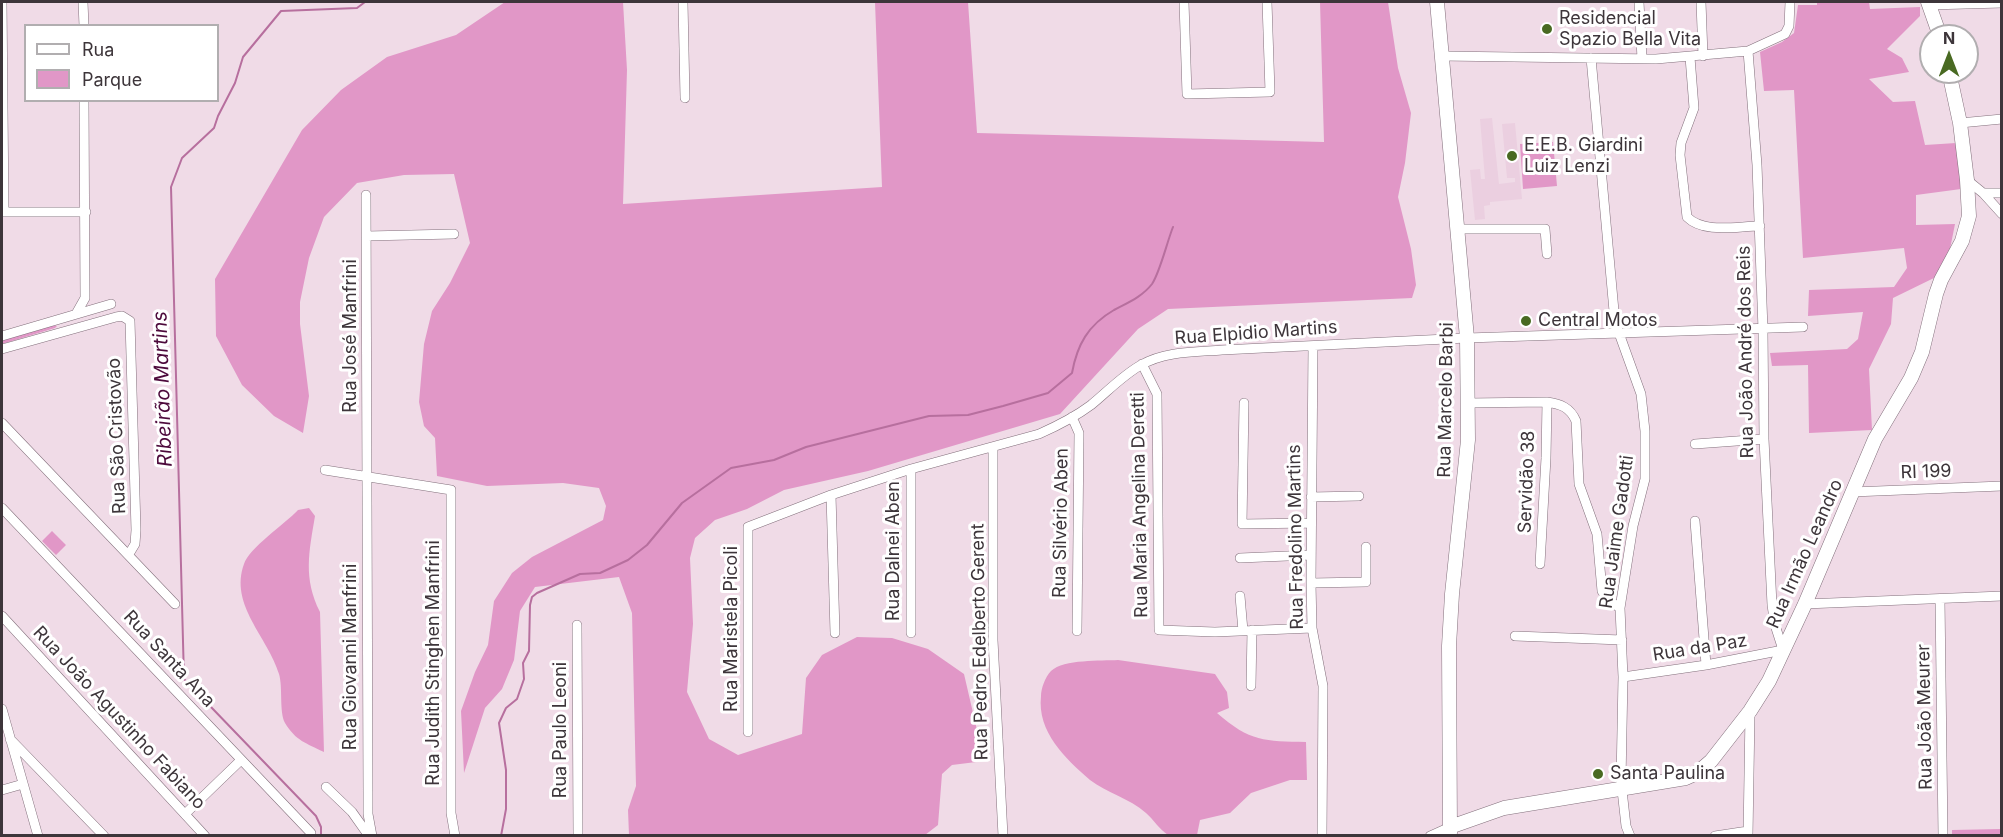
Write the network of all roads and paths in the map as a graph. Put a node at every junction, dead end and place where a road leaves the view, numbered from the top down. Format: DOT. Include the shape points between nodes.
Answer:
graph roads {
  1 [pos="2,2"];
  2 [pos="83,2"];
  3 [pos="683,2"];
  4 [pos="1184,2"];
  5 [pos="1267,2"];
  6 [pos="1437,2"];
  7 [pos="1639,2"];
  8 [pos="1701,2"];
  9 [pos="1790,2"];
  10 [pos="1928,3"];
  11 [pos="2001,3"];
  12 [pos="84,24"];
  13 [pos="1936,24"];
  14 [pos="1748,51"];
  15 [pos="1442,56"];
  16 [pos="1703,56"];
  17 [pos="1690,57"];
  18 [pos="1591,58"];
  19 [pos="1642,59"];
  20 [pos="1952,84"];
  21 [pos="685,99"];
  22 [pos="84,102"];
  23 [pos="2001,119"];
  24 [pos="1960,123"];
  25 [pos="1967,180"];
  26 [pos="1983,193"];
  27 [pos="2001,193"];
  28 [pos="366,195"];
  29 [pos="3,212"];
  30 [pos="86,212"];
  31 [pos="2001,214"];
  32 [pos="1760,226"];
  33 [pos="1458,229"];
  34 [pos="454,234"];
  35 [pos="367,236"];
  36 [pos="1547,254"];
  37 [pos="111,304"];
  38 [pos="76,314"];
  39 [pos="80,326"];
  40 [pos="1803,327"];
  41 [pos="1763,330"];
  42 [pos="1618,334"];
  43 [pos="2,336"];
  44 [pos="1467,338"];
  45 [pos="1313,346"];
  46 [pos="2,349"];
  47 [pos="1142,364"];
  48 [pos="1546,402"];
  49 [pos="1244,403"];
  50 [pos="1468,403"];
  51 [pos="1072,417"];
  52 [pos="2,423"];
  53 [pos="1764,439"];
  54 [pos="1695,444"];
  55 [pos="993,447"];
  56 [pos="911,469"];
  57 [pos="324,470"];
  58 [pos="368,478"];
  59 [pos="2001,486"];
  60 [pos="1852,492"];
  61 [pos="831,495"];
  62 [pos="1359,496"];
  63 [pos="1311,497"];
  64 [pos="2,508"];
  65 [pos="1695,521"];
  66 [pos="1311,523"];
  67 [pos="748,526"];
  68 [pos="1366,547"];
  69 [pos="129,554"];
  70 [pos="1311,555"];
  71 [pos="1240,558"];
  72 [pos="1540,564"];
  73 [pos="1311,583"];
  74 [pos="1240,596"];
  75 [pos="2001,596"];
  76 [pos="1940,599"];
  77 [pos="176,604"];
  78 [pos="1805,604"];
  79 [pos="1620,608"];
  80 [pos="2,615"];
  81 [pos="5,622"];
  82 [pos="577,625"];
  83 [pos="1312,628"];
  84 [pos="1077,631"];
  85 [pos="1247,631"];
  86 [pos="835,633"];
  87 [pos="911,633"];
  88 [pos="1515,636"];
  89 [pos="1622,640"];
  90 [pos="1782,650"];
  91 [pos="1706,665"];
  92 [pos="1623,677"];
  93 [pos="1251,686"];
  94 [pos="2,709"];
  95 [pos="1750,711"];
  96 [pos="748,732"];
  97 [pos="10,739"];
  98 [pos="242,760"];
  99 [pos="23,784"];
  100 [pos="326,787"];
  101 [pos="1621,789"];
  102 [pos="2,790"];
  103 [pos="185,814"];
  104 [pos="1450,831"];
  105 [pos="1627,832"];
  106 [pos="311,833"];
  107 [pos="1748,833"];
  108 [pos="38,836"];
  109 [pos="104,836"];
  110 [pos="205,836"];
  111 [pos="371,836"];
  112 [pos="455,836"];
  113 [pos="578,836"];
  114 [pos="1003,836"];
  115 [pos="1322,836"];
  116 [pos="1430,836"];
  117 [pos="1715,836"];
  118 [pos="1943,836"];
  1 -- 29 [label="street"];
  2 -- 12 [label="street"];
  3 -- 21 [label="street"];
  4 -- 5 [label="street" via="1187,94 1270,92"];
  6 -- 15 [label="street, Rua Marcelo Barbi"];
  7 -- 19 [label="street"];
  8 -- 16 [label="street"];
  9 -- 14 [label="street" via="1785,34"];
  10 -- 11 [label="street"];
  10 -- 13 [label="street"];
  14 -- 16 [label="street"];
  14 -- 32 [label="street, Rua João André dos Reis"];
  15 -- 18 [label="street"];
  15 -- 33 [label="street, Rua Marcelo Barbi"];
  16 -- 17 [label="street"];
  17 -- 19 [label="street"];
  17 -- 32 [label="street" via="1694,108 1680,156 1687,217 1705,227"];
  18 -- 19 [label="street"];
  18 -- 42 [label="street, Rua Jaime Gadotti"];
  20 -- 24 [label="street, Rua Irmão Leandro"];
  22 -- 30 [label="street"];
  23 -- 24 [label="street"];
  24 -- 25 [label="street, Rua Irmão Leandro"];
  25 -- 26 [label="street"];
  25 -- 60 [label="street, Rua Irmão Leandro" via="1969,216 1962,242 1941,280 1922,352 1875,439"];
  26 -- 27 [label="street"];
  26 -- 31 [label="street"];
  28 -- 35 [label="street, Rua José Manfrini"];
  29 -- 30 [label="street"];
  30 -- 38 [label="street" via="85,298"];
  32 -- 41 [label="street, Rua João André dos Reis"];
  33 -- 36 [label="street" via="1545,229"];
  33 -- 44 [label="street, Rua Marcelo Barbi"];
  34 -- 35 [label="street"];
  35 -- 58 [label="street, Rua José Manfrini"];
  37 -- 38 [label="street"];
  38 -- 39 [label="street"];
  38 -- 43 [label="street"];
  39 -- 46 [label="street"];
  39 -- 69 [label="street, Rua São Cristovão" via="116,317 126,317 131,325 136,530"];
  40 -- 41 [label="street, Rua Elpidio Martins"];
  41 -- 42 [label="street, Rua Elpidio Martins"];
  41 -- 53 [label="street, Rua João André dos Reis"];
  42 -- 44 [label="street, Rua Elpidio Martins"];
  42 -- 79 [label="street, Rua Jaime Gadotti" via="1641,394 1646,455 1643,491 1633,526"];
  44 -- 45 [label="street, Rua Elpidio Martins"];
  44 -- 50 [label="street, Rua Marcelo Barbi"];
  45 -- 47 [label="street, Rua Elpidio Martins" via="1184,352"];
  45 -- 63 [label="street, Rua Fredolino Martins"];
  47 -- 51 [label="street, Rua Elpidio Martins"];
  47 -- 85 [label="street, Rua Maria Angelina Deretti" via="1157,394 1159,630"];
  48 -- 50 [label="street"];
  48 -- 72 [label="street, Servidão 38"];
  48 -- 79 [label="street" via="1568,409 1576,421 1579,484 1598,534 1602,591"];
  49 -- 66 [label="street" via="1242,524"];
  50 -- 104 [label="street, Rua Marcelo Barbi" via="1449,638"];
  51 -- 55 [label="street, Rua Elpidio Martins" via="1039,434"];
  51 -- 84 [label="street, Rua Silvério Aben" via="1078,433"];
  52 -- 69 [label="street"];
  53 -- 54 [label="street"];
  53 -- 90 [label="street, Rua João André dos Reis" via="1772,605"];
  55 -- 56 [label="street, Rua Elpidio Martins"];
  55 -- 114 [label="street, Rua Pedro Edelberto Gerent" via="993,640"];
  56 -- 61 [label="street, Rua Elpidio Martins"];
  56 -- 87 [label="street, Rua Dalnei Aben"];
  57 -- 58 [label="street"];
  58 -- 111 [label="street, Rua Giovanni Manfrini"];
  58 -- 112 [label="street, Rua Judith Stinghen Manfrini" via="451,490 451,813"];
  59 -- 60 [label="street, RI 199"];
  60 -- 78 [label="street, Rua Irmão Leandro"];
  61 -- 67 [label="street, Rua Elpidio Martins"];
  61 -- 86 [label="street"];
  62 -- 63 [label="street"];
  63 -- 66 [label="street, Rua Fredolino Martins"];
  64 -- 98 [label="street, Rua Santa Ana"];
  65 -- 91 [label="street"];
  66 -- 70 [label="street, Rua Fredolino Martins"];
  67 -- 96 [label="street, Rua Maristela Picoli"];
  68 -- 73 [label="street" via="1366,582"];
  69 -- 77 [label="street"];
  70 -- 71 [label="street"];
  70 -- 73 [label="street, Rua Fredolino Martins"];
  73 -- 83 [label="street, Rua Fredolino Martins"];
  74 -- 85 [label="street"];
  75 -- 76 [label="street"];
  76 -- 78 [label="street"];
  76 -- 118 [label="street, Rua João Meurer"];
  78 -- 90 [label="street, Rua Irmão Leandro"];
  79 -- 89 [label="street, Rua Jaime Gadotti"];
  80 -- 81 [label="street, Rua João Agustinho Fabiano"];
  81 -- 103 [label="street, Rua João Agustinho Fabiano"];
  82 -- 113 [label="street, Rua Paulo Leoni"];
  83 -- 85 [label="street"];
  83 -- 115 [label="street, Rua Fredolino Martins" via="1323,686"];
  85 -- 93 [label="street"];
  88 -- 89 [label="street"];
  89 -- 92 [label="street, Rua Jaime Gadotti"];
  90 -- 91 [label="street, Rua da Paz"];
  90 -- 95 [label="street, Rua Irmão Leandro"];
  91 -- 92 [label="street, Rua da Paz"];
  92 -- 101 [label="street, Rua Jaime Gadotti"];
  94 -- 97 [label="street"];
  95 -- 101 [label="street, Rua Irmão Leandro" via="1697,773"];
  95 -- 107 [label="street"];
  97 -- 99 [label="street"];
  97 -- 109 [label="street"];
  98 -- 103 [label="street"];
  98 -- 106 [label="street, Rua Santa Ana"];
  99 -- 102 [label="street"];
  99 -- 108 [label="street"];
  100 -- 111 [label="street"];
  101 -- 104 [label="street, Rua Irmão Leandro" via="1504,808"];
  101 -- 105 [label="street, Rua Jaime Gadotti"];
  103 -- 110 [label="street, Rua João Agustinho Fabiano"];
  104 -- 116 [label="street, Rua Irmão Leandro"];
  107 -- 117 [label="street"];
}
